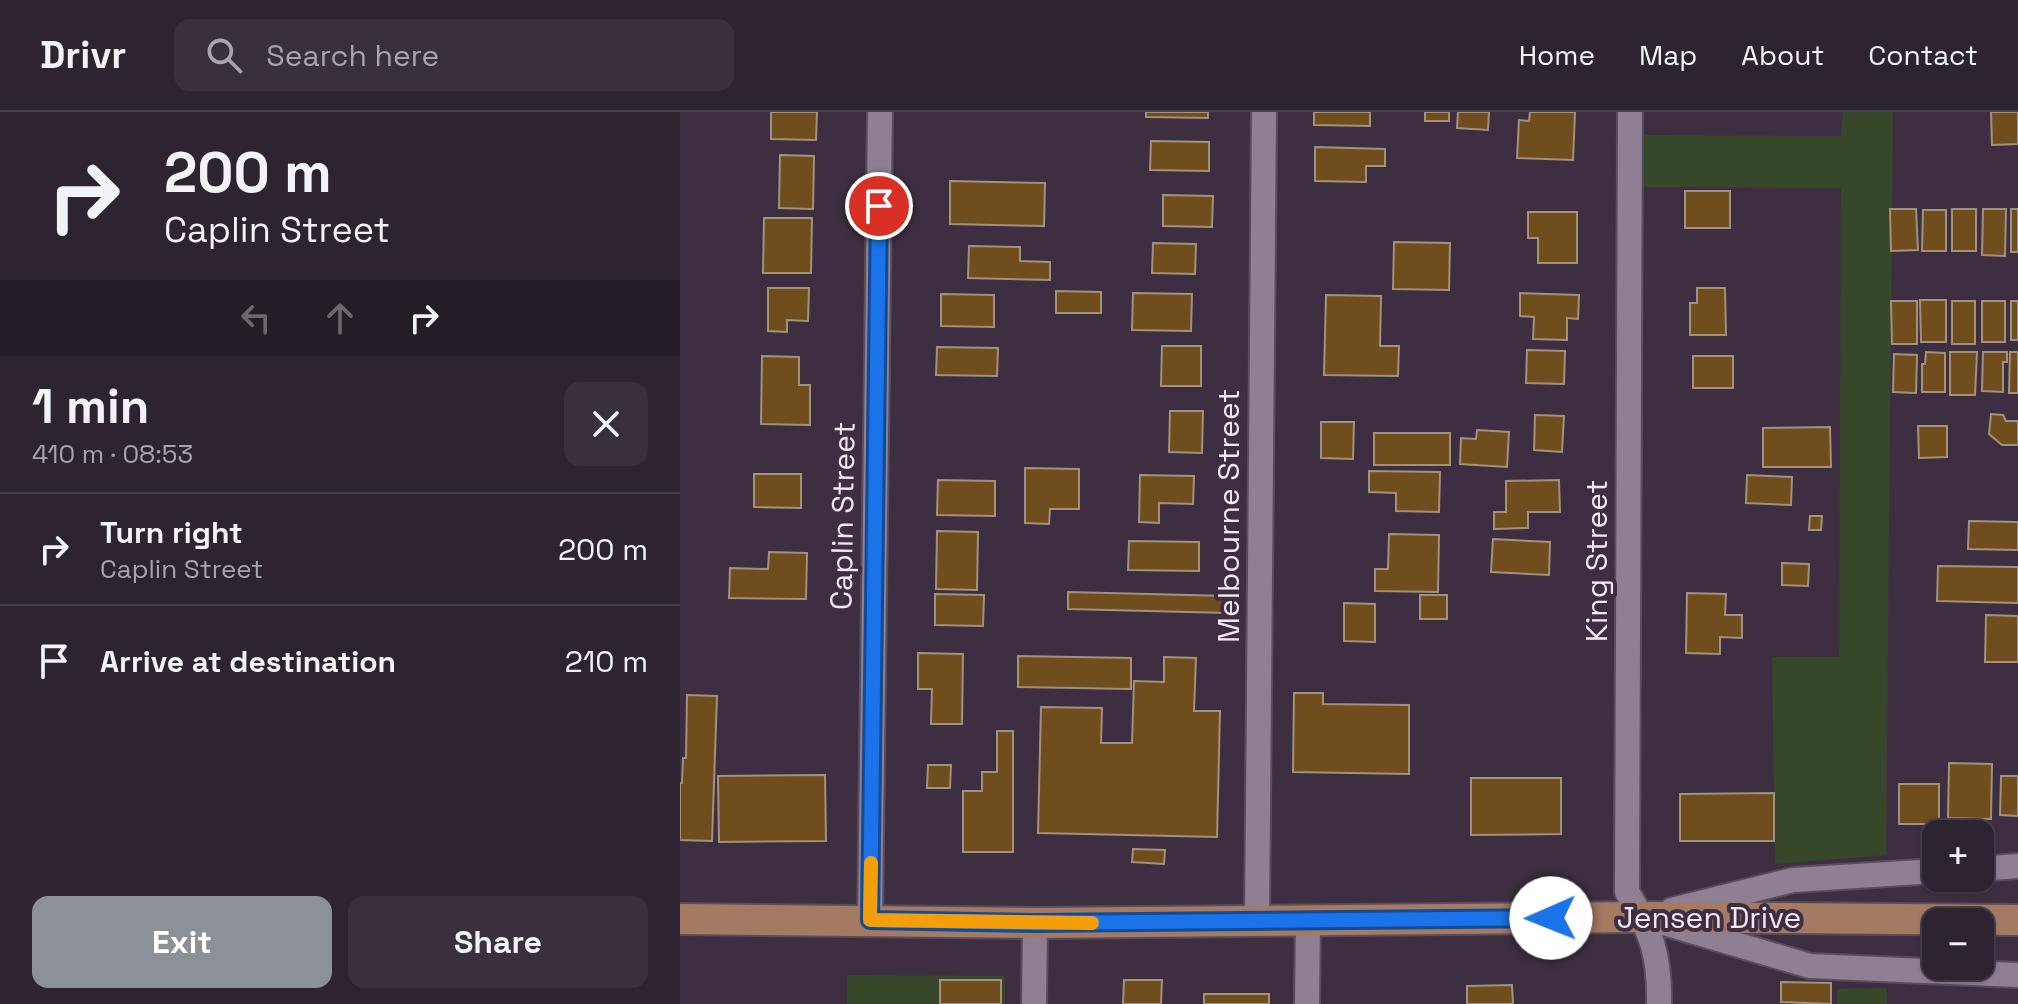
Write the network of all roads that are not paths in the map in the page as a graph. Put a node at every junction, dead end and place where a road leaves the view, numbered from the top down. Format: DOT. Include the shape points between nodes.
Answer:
graph roads {
  1 [pos="880,112"];
  2 [pos="1264,112"];
  3 [pos="1630,112"];
  4 [pos="2018,866"];
  5 [pos="1994,868"];
  6 [pos="1922,872"];
  7 [pos="1642,917"];
  8 [pos="680,919"];
  9 [pos="870,920"];
  10 [pos="2018,920"];
  11 [pos="1257,921"];
  12 [pos="1308,921"];
  13 [pos="1035,923"];
  14 [pos="2018,975"];
  15 [pos="1034,1004"];
  16 [pos="1307,1004"];
  17 [pos="1659,1004"];
  1 -- 9 [label="street, Caplin Street"];
  2 -- 11 [label="street, Melbourne Street"];
  3 -- 7 [label="street, King Street" via="1627,892"];
  4 -- 5 [label="street"];
  6 -- 7 [label="street" via="1793,880"];
  7 -- 10 [label="main road, Jensen Drive"];
  7 -- 12 [label="main road, Jensen Drive"];
  7 -- 14 [label="street" via="1810,966"];
  7 -- 17 [label="street, King Street" via="1659,970"];
  8 -- 9 [label="main road, Jensen Drive"];
  9 -- 13 [label="main road, Jensen Drive"];
  11 -- 12 [label="main road, Jensen Drive"];
  11 -- 13 [label="main road, Jensen Drive"];
  12 -- 16 [label="street"];
  13 -- 15 [label="street"];
}
